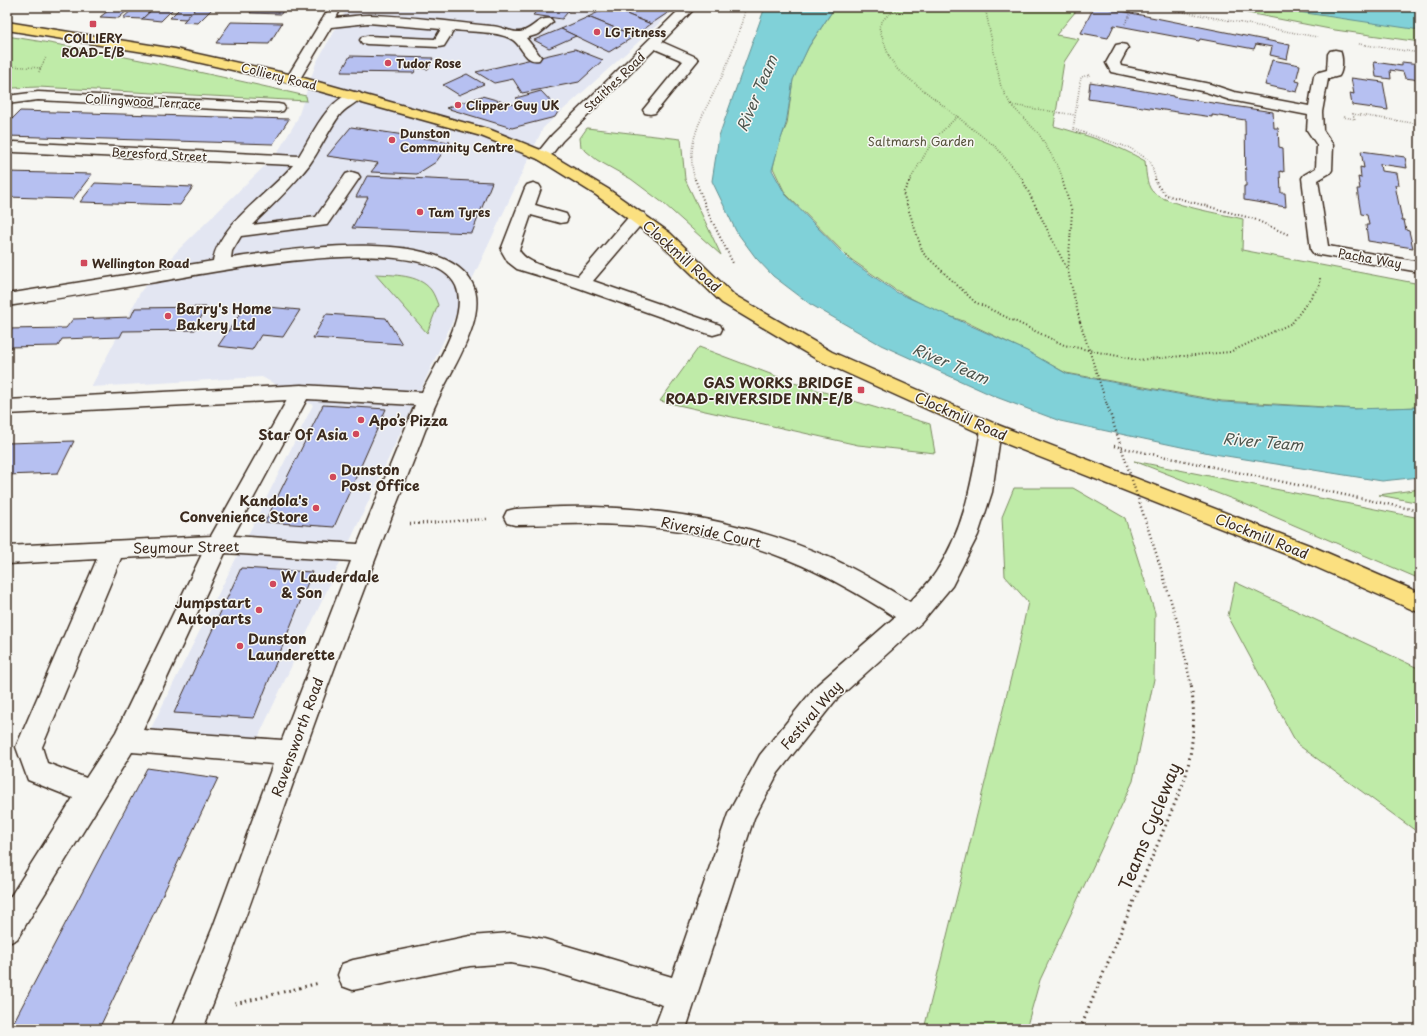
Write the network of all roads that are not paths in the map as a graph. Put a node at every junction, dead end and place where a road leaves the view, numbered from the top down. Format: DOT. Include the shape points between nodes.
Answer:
graph roads {
  1 [pos="336,7"];
  2 [pos="687,10"];
  3 [pos="546,22"];
  4 [pos="327,23"];
  5 [pos="452,25"];
  6 [pos="7,26"];
  7 [pos="518,36"];
  8 [pos="367,40"];
  9 [pos="653,43"];
  10 [pos="1121,48"];
  11 [pos="1335,54"];
  12 [pos="534,57"];
  13 [pos="293,79"];
  14 [pos="355,96"];
  15 [pos="7,100"];
  16 [pos="278,108"];
  17 [pos="650,110"];
  18 [pos="1315,112"];
  19 [pos="14,147"];
  20 [pos="543,156"];
  21 [pos="304,161"];
  22 [pos="352,177"];
  23 [pos="533,188"];
  24 [pos="526,208"];
  25 [pos="638,217"];
  26 [pos="560,218"];
  27 [pos="235,232"];
  28 [pos="221,265"];
  29 [pos="1420,267"];
  30 [pos="582,283"];
  31 [pos="7,300"];
  32 [pos="713,329"];
  33 [pos="301,392"];
  34 [pos="428,399"];
  35 [pos="7,407"];
  36 [pos="991,430"];
  37 [pos="515,517"];
  38 [pos="218,544"];
  39 [pos="113,549"];
  40 [pos="364,553"];
  41 [pos="7,555"];
  42 [pos="1420,603"];
  43 [pos="913,616"];
  44 [pos="125,740"];
  45 [pos="290,753"];
  46 [pos="92,793"];
  47 [pos="7,929"];
  48 [pos="353,975"];
  49 [pos="681,995"];
  50 [pos="190,1021"];
  51 [pos="670,1029"];
  1 -- 4 [label="street"];
  2 -- 9 [label="street, Staithes Road"];
  3 -- 7 [label="street" via="534,31"];
  4 -- 5 [label="street" via="368,19"];
  4 -- 13 [label="street"];
  5 -- 7 [label="street" via="495,30"];
  5 -- 8 [label="street" via="439,43"];
  6 -- 13 [label="main road, Colliery Road" via="175,53"];
  7 -- 12 [label="street"];
  9 -- 17 [label="street" via="691,60"];
  9 -- 20 [label="street, Staithes Road" via="557,138"];
  10 -- 18 [label="street" via="1113,63 1116,69 1210,88 1230,96"];
  11 -- 18 [label="street" via="1334,74 1321,76"];
  13 -- 14 [label="main road, Colliery Road"];
  14 -- 20 [label="main road, Colliery Road" via="486,134"];
  14 -- 21 [label="street" via="334,112"];
  15 -- 16 [label="street, Collingwood Terrace" via="27,97"];
  18 -- 29 [label="street, Pacha Way" via="1315,130 1325,145 1324,170 1310,178 1320,250"];
  19 -- 21 [label="street, Beresford Street"];
  20 -- 25 [label="main road, Clockmill Road"];
  21 -- 27 [label="street"];
  22 -- 27 [label="street" via="321,221"];
  23 -- 24 [label="street"];
  24 -- 26 [label="street"];
  24 -- 30 [label="street" via="510,250 514,258 523,265"];
  25 -- 30 [label="street"];
  25 -- 36 [label="main road, Clockmill Road" via="664,236 728,299 825,356"];
  27 -- 28 [label="street" via="223,251"];
  28 -- 31 [label="street"];
  28 -- 34 [label="street, Ravensworth Road" via="308,254 381,251 429,258 454,270 467,290 469,302 466,318"];
  30 -- 32 [label="street"];
  33 -- 34 [label="street"];
  33 -- 35 [label="street"];
  33 -- 38 [label="street"];
  34 -- 40 [label="street, Ravensworth Road"];
  36 -- 42 [label="main road, Clockmill Road" via="1301,551"];
  36 -- 43 [label="street, Festival Way" via="981,492 967,535 944,579"];
  37 -- 43 [label="street, Riverside Court" via="605,516 660,521 721,531 773,545 820,564 872,590"];
  38 -- 39 [label="street, Seymour Street"];
  38 -- 40 [label="street, Seymour Street"];
  38 -- 44 [label="street"];
  39 -- 41 [label="street, Seymour Street"];
  39 -- 46 [label="street" via="29,747 37,771"];
  40 -- 45 [label="street, Ravensworth Road"];
  43 -- 49 [label="street, Festival Way" via="826,693 769,764 742,814"];
  44 -- 45 [label="street"];
  44 -- 46 [label="street"];
  45 -- 50 [label="street, Ravensworth Road"];
  46 -- 47 [label="street"];
  48 -- 49 [label="street" via="470,951 510,948 544,954"];
  49 -- 51 [label="street, Festival Way"];
}
